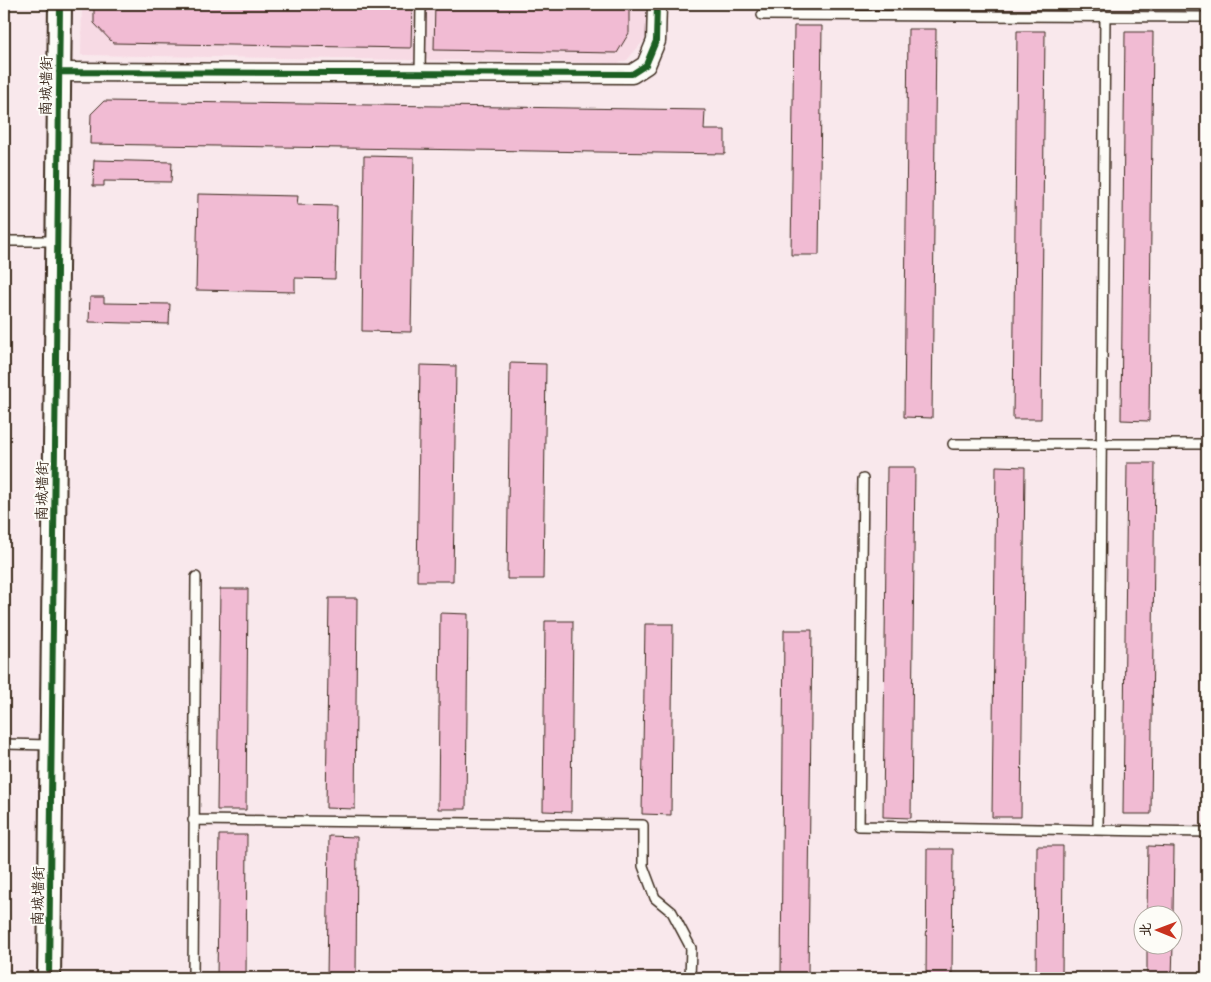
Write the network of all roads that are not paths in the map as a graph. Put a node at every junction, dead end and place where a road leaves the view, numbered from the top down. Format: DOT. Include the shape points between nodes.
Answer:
graph roads {
  1 [pos="60,4"];
  2 [pos="421,4"];
  3 [pos="657,4"];
  4 [pos="762,15"];
  5 [pos="1105,16"];
  6 [pos="1207,17"];
  7 [pos="59,72"];
  8 [pos="420,73"];
  9 [pos="4,241"];
  10 [pos="57,241"];
  11 [pos="953,444"];
  12 [pos="1101,444"];
  13 [pos="1207,444"];
  14 [pos="863,479"];
  15 [pos="196,577"];
  16 [pos="4,744"];
  17 [pos="52,745"];
  18 [pos="193,820"];
  19 [pos="1098,830"];
  20 [pos="1207,832"];
  21 [pos="49,978"];
  22 [pos="193,978"];
  23 [pos="690,978"];
  1 -- 7 [label="street, 南城墙街"];
  2 -- 8 [label="lane"];
  3 -- 8 [label="street" via="656,41 646,65 632,74"];
  4 -- 5 [label="lane"];
  5 -- 6 [label="lane"];
  5 -- 12 [label="lane"];
  7 -- 8 [label="street"];
  7 -- 10 [label="street, 南城墙街"];
  9 -- 10 [label="lane"];
  10 -- 17 [label="street, 南城墙街"];
  11 -- 12 [label="lane"];
  12 -- 13 [label="lane"];
  12 -- 19 [label="lane"];
  14 -- 19 [label="lane" via="859,826"];
  15 -- 18 [label="lane"];
  16 -- 17 [label="lane"];
  17 -- 21 [label="street, 南城墙街"];
  18 -- 22 [label="lane"];
  18 -- 23 [label="lane" via="643,825 643,866 656,898 672,912 691,948"];
  19 -- 20 [label="lane"];
}
